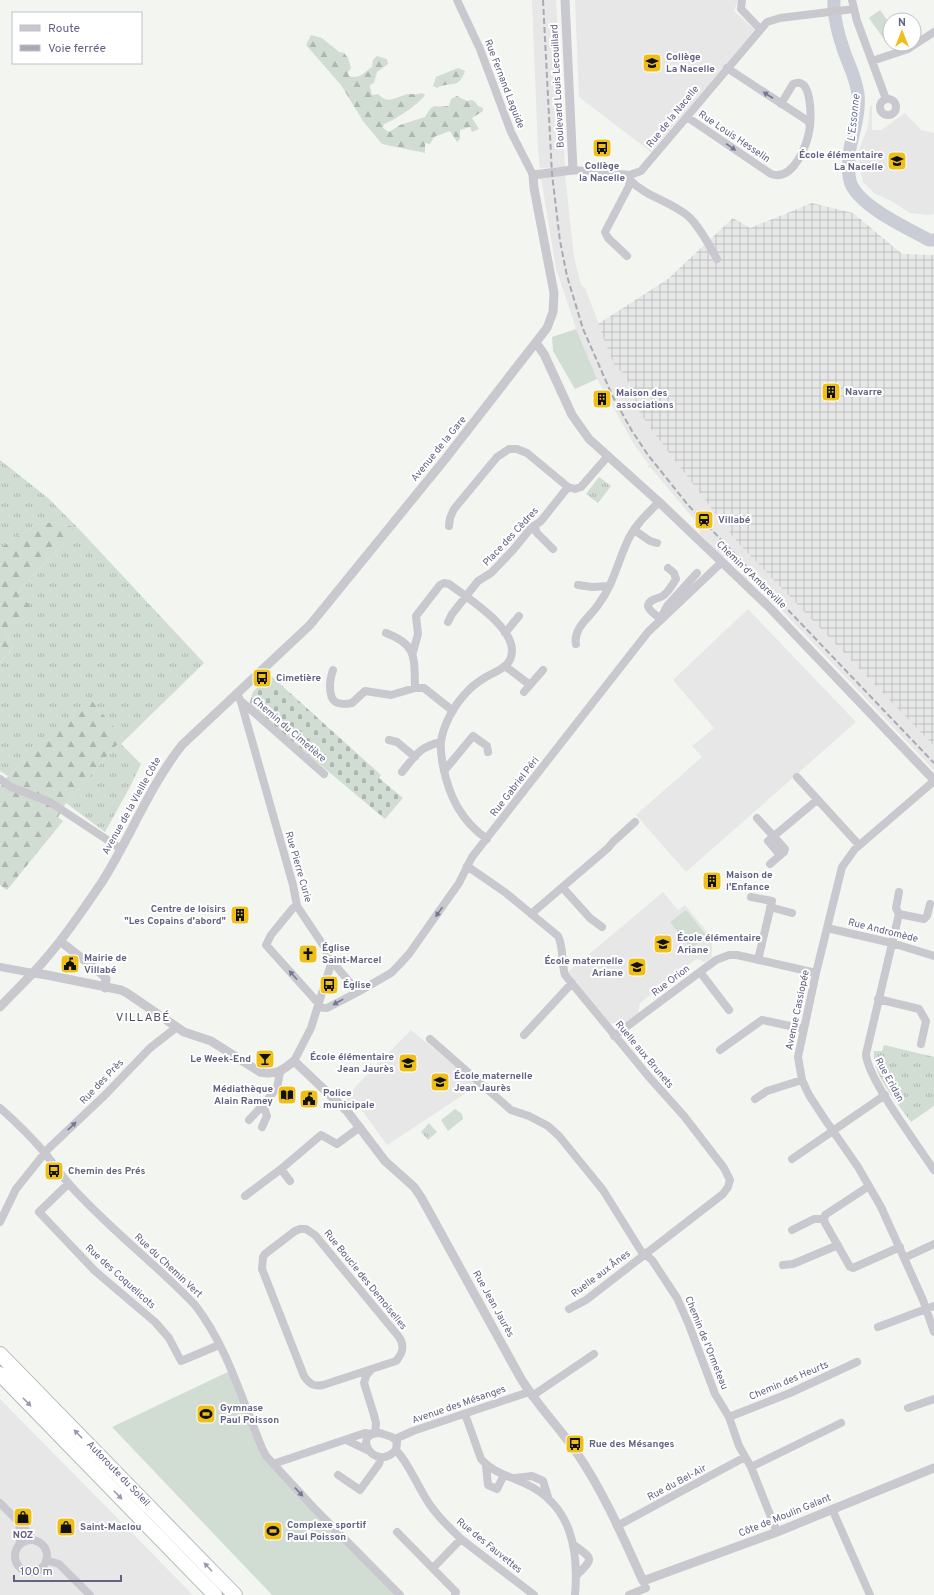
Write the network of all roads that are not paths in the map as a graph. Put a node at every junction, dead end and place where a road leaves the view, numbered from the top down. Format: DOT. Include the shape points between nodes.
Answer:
graph roads {
  1 [pos="457,0"];
  2 [pos="565,0"];
  3 [pos="742,0"];
  4 [pos="852,0"];
  5 [pos="854,9"];
  6 [pos="760,29"];
  7 [pos="934,32"];
  8 [pos="872,61"];
  9 [pos="727,68"];
  10 [pos="886,99"];
  11 [pos="781,104"];
  12 [pos="687,117"];
  13 [pos="810,126"];
  14 [pos="573,170"];
  15 [pos="533,175"];
  16 [pos="630,177"];
  17 [pos="627,256"];
  18 [pos="717,260"];
  19 [pos="536,343"];
  20 [pos="608,456"];
  21 [pos="568,487"];
  22 [pos="659,502"];
  23 [pos="535,525"];
  24 [pos="449,526"];
  25 [pos="634,530"];
  26 [pos="656,543"];
  27 [pos="553,549"];
  28 [pos="722,562"];
  29 [pos="668,568"];
  30 [pos="697,573"];
  31 [pos="578,585"];
  32 [pos="609,586"];
  33 [pos="465,596"];
  34 [pos="519,616"];
  35 [pos="661,619"];
  36 [pos="448,622"];
  37 [pos="386,633"];
  38 [pos="505,633"];
  39 [pos="576,644"];
  40 [pos="413,652"];
  41 [pos="506,666"];
  42 [pos="333,670"];
  43 [pos="543,670"];
  44 [pos="530,686"];
  45 [pos="415,688"];
  46 [pos="524,692"];
  47 [pos="237,693"];
  48 [pos="241,702"];
  49 [pos="453,711"];
  50 [pos="389,740"];
  51 [pos="441,742"];
  52 [pos="488,752"];
  53 [pos="415,757"];
  54 [pos="444,771"];
  55 [pos="402,772"];
  56 [pos="324,774"];
  57 [pos="797,777"];
  58 [pos="0,779"];
  59 [pos="934,781"];
  60 [pos="817,800"];
  61 [pos="757,818"];
  62 [pos="635,822"];
  63 [pos="774,836"];
  64 [pos="487,839"];
  65 [pos="859,845"];
  66 [pos="121,849"];
  67 [pos="770,864"];
  68 [pos="467,866"];
  69 [pos="563,888"];
  70 [pos="899,892"];
  71 [pos="751,897"];
  72 [pos="930,904"];
  73 [pos="298,906"];
  74 [pos="770,907"];
  75 [pos="792,913"];
  76 [pos="531,914"];
  77 [pos="899,914"];
  78 [pos="602,927"];
  79 [pos="827,928"];
  80 [pos="60,941"];
  81 [pos="892,943"];
  82 [pos="934,956"];
  83 [pos="758,960"];
  84 [pos="331,964"];
  85 [pos="0,967"];
  86 [pos="700,972"];
  87 [pos="816,972"];
  88 [pos="33,973"];
  89 [pos="572,983"];
  90 [pos="105,988"];
  91 [pos="358,992"];
  92 [pos="878,999"];
  93 [pos="318,1006"];
  94 [pos="0,1007"];
  95 [pos="729,1010"];
  96 [pos="177,1027"];
  97 [pos="804,1029"];
  98 [pos="524,1035"];
  99 [pos="614,1036"];
  100 [pos="430,1039"];
  101 [pos="922,1044"];
  102 [pos="720,1050"];
  103 [pos="294,1061"];
  104 [pos="280,1072"];
  105 [pos="802,1080"];
  106 [pos="885,1095"];
  107 [pos="755,1099"];
  108 [pos="263,1105"];
  109 [pos="0,1108"];
  110 [pos="248,1120"];
  111 [pos="262,1127"];
  112 [pos="360,1127"];
  113 [pos="833,1131"];
  114 [pos="45,1154"];
  115 [pos="792,1159"];
  116 [pos="281,1169"];
  117 [pos="934,1170"];
  118 [pos="290,1181"];
  119 [pos="68,1184"];
  120 [pos="869,1186"];
  121 [pos="245,1196"];
  122 [pos="824,1219"];
  123 [pos="0,1222"];
  124 [pos="792,1230"];
  125 [pos="934,1244"];
  126 [pos="838,1245"];
  127 [pos="900,1247"];
  128 [pos="645,1253"];
  129 [pos="904,1258"];
  130 [pos="783,1265"];
  131 [pos="930,1308"];
  132 [pos="569,1309"];
  133 [pos="878,1327"];
  134 [pos="934,1332"];
  135 [pos="219,1344"];
  136 [pos="0,1354"];
  137 [pos="594,1354"];
  138 [pos="857,1362"];
  139 [pos="371,1370"];
  140 [pos="0,1374"];
  141 [pos="350,1376"];
  142 [pos="364,1383"];
  143 [pos="531,1394"];
  144 [pos="934,1398"];
  145 [pos="908,1408"];
  146 [pos="465,1414"];
  147 [pos="729,1417"];
  148 [pos="841,1423"];
  149 [pos="374,1433"];
  150 [pos="395,1439"];
  151 [pos="346,1440"];
  152 [pos="367,1450"];
  153 [pos="396,1450"];
  154 [pos="381,1457"];
  155 [pos="745,1458"];
  156 [pos="273,1464"];
  157 [pos="486,1465"];
  158 [pos="751,1467"];
  159 [pos="934,1468"];
  160 [pos="338,1474"];
  161 [pos="504,1475"];
  162 [pos="0,1503"];
  163 [pos="832,1509"];
  164 [pos="19,1522"];
  165 [pos="617,1526"];
  166 [pos="397,1532"];
  167 [pos="777,1532"];
  168 [pos="461,1539"];
  169 [pos="33,1540"];
  170 [pos="19,1545"];
  171 [pos="574,1545"];
  172 [pos="46,1560"];
  173 [pos="432,1568"];
  174 [pos="577,1575"];
  175 [pos="646,1588"];
  176 [pos="90,1595"];
  177 [pos="215,1595"];
  178 [pos="235,1595"];
  179 [pos="400,1595"];
  180 [pos="455,1595"];
  181 [pos="534,1595"];
  182 [pos="575,1595"];
  183 [pos="629,1595"];
  184 [pos="870,1595"];
  1 -- 15 [label="street, Rue Fernand Laguide" via="480,50 513,137"];
  2 -- 14 [label="street, Boulevard Louis Lecouillard"];
  3 -- 6 [label="street" via="741,9"];
  4 -- 5 [label="street"];
  5 -- 6 [label="street, Rue de la Nacelle" via="773,19"];
  5 -- 8 [label="street"];
  6 -- 9 [label="street, Rue de la Nacelle"];
  7 -- 8 [label="street" via="908,48"];
  8 -- 10 [label="street"];
  11 -- 9 [label="street, one-way"];
  9 -- 12 [label="street, Rue de la Nacelle"];
  11 -- 13 [label="street" via="803,118"];
  11 -- 13 [label="street, Rue Louis Hesselin" via="793,84 802,83 808,94"];
  12 -- 13 [label="street, Rue Louis Hesselin, one-way" via="771,174 780,176 794,166 808,139"];
  12 -- 16 [label="street, Rue de la Nacelle" via="645,168"];
  14 -- 15 [label="street"];
  14 -- 16 [label="street"];
  15 -- 19 [label="street, Avenue de la Gare" via="554,300 550,322"];
  16 -- 17 [label="street" via="629,186 604,232"];
  16 -- 18 [label="street" via="637,188 689,217"];
  19 -- 20 [label="street, Chemin d'Ambreville" via="544,354 577,424"];
  19 -- 47 [label="street, Avenue de la Gare" via="310,625"];
  20 -- 21 [label="street" via="581,487"];
  20 -- 22 [label="street, Chemin d'Ambreville"];
  21 -- 23 [label="street, Place des Cèdres"];
  21 -- 24 [label="street" via="527,453 509,449 497,458 454,509"];
  22 -- 25 [label="street"];
  22 -- 28 [label="street, Chemin d'Ambreville"];
  23 -- 27 [label="street" via="536,532"];
  23 -- 33 [label="street, Place des Cèdres"];
  25 -- 26 [label="street"];
  25 -- 32 [label="street"];
  28 -- 35 [label="street, Rue Gabriel Péri"];
  28 -- 59 [label="street, Chemin d'Ambreville" via="768,606"];
  29 -- 35 [label="street" via="674,572 676,579 664,596 648,605 651,612"];
  30 -- 35 [label="street" via="667,606"];
  31 -- 32 [label="street"];
  32 -- 39 [label="street" via="599,604 576,632"];
  33 -- 36 [label="street, Place des Cèdres"];
  33 -- 38 [label="street" via="499,624"];
  33 -- 40 [label="street" via="449,584 440,585 416,616 418,634"];
  34 -- 38 [label="street"];
  35 -- 64 [label="street, Rue Gabriel Péri" via="643,638"];
  37 -- 40 [label="street" via="399,639"];
  38 -- 41 [label="street" via="512,649"];
  40 -- 45 [label="street"];
  41 -- 44 [label="street"];
  41 -- 49 [label="street" via="478,682 465,694"];
  42 -- 45 [label="street" via="330,676 330,695 336,703 352,704 365,691 387,695"];
  43 -- 44 [label="street"];
  44 -- 46 [label="street"];
  45 -- 49 [label="street" via="424,688"];
  47 -- 48 [label="street, Rue Pierre Curie"];
  47 -- 66 [label="street, Avenue de la Vieille Côte" via="172,758"];
  48 -- 56 [label="street, Chemin du Cimetière"];
  48 -- 73 [label="street, Rue Pierre Curie"];
  49 -- 51 [label="street"];
  50 -- 53 [label="street" via="397,742"];
  51 -- 53 [label="street" via="429,745"];
  51 -- 54 [label="street"];
  52 -- 54 [label="street" via="487,746 473,736"];
  53 -- 55 [label="street"];
  54 -- 64 [label="street" via="458,811"];
  57 -- 60 [label="street"];
  58 -- 66 [label="street" via="23,793 50,802"];
  59 -- 65 [label="street, Avenue Cassiopée"];
  60 -- 63 [label="street"];
  60 -- 65 [label="street"];
  61 -- 63 [label="street"];
  62 -- 69 [label="street"];
  63 -- 67 [label="street" via="768,841 780,855"];
  64 -- 68 [label="street, Rue Gabriel Péri"];
  65 -- 79 [label="street, Avenue Cassiopée" via="842,867"];
  66 -- 80 [label="street, Avenue de la Vieille Côte" via="102,882"];
  68 -- 76 [label="street, Ruelle aux Brunets"];
  68 -- 91 [label="street, Rue Gabriel Péri, one-way" via="461,880 409,954 398,966"];
  69 -- 76 [label="street"];
  69 -- 78 [label="street" via="590,918"];
  70 -- 77 [label="street, Rue Eridan" via="896,908"];
  71 -- 74 [label="street" via="772,901"];
  72 -- 77 [label="street" via="924,919"];
  73 -- 84 [label="street, Rue Pierre Curie" via="325,948"];
  93 -- 73 [label="street, one-way" via="266,944 293,908"];
  74 -- 75 [label="street"];
  74 -- 83 [label="street"];
  76 -- 89 [label="street, Ruelle aux Brunets" via="558,936 562,944 565,975"];
  77 -- 81 [label="street, Rue Eridan"];
  79 -- 81 [label="street, Rue Andromède"];
  79 -- 87 [label="street, Avenue Cassiopée"];
  80 -- 88 [label="street, Avenue de la Vieille Côte"];
  80 -- 90 [label="street" via="103,975 106,980"];
  81 -- 82 [label="street, Rue Andromède"];
  81 -- 92 [label="street, Rue Eridan"];
  83 -- 86 [label="street, Rue Orion" via="729,956 716,960"];
  83 -- 87 [label="street, Rue Orion"];
  84 -- 91 [label="street" via="335,965"];
  84 -- 93 [label="street"];
  85 -- 88 [label="street"];
  86 -- 95 [label="street"];
  86 -- 99 [label="street, Rue Orion"];
  87 -- 97 [label="street, Avenue Cassiopée"];
  88 -- 90 [label="street"];
  88 -- 94 [label="street, Avenue de la Vieille Côte"];
  89 -- 98 [label="street"];
  89 -- 99 [label="street, Ruelle aux Brunets"];
  90 -- 96 [label="street" via="127,993"];
  91 -- 93 [label="street, Rue Gabriel Péri, one-way" via="327,1008"];
  92 -- 101 [label="street" via="919,1009 926,1021"];
  92 -- 106 [label="street, Rue Eridan" via="867,1059 870,1071"];
  93 -- 103 [label="street" via="311,1028"];
  96 -- 104 [label="street" via="211,1041 260,1072"];
  114 -- 96 [label="street, Rue des Près, one-way" via="150,1048"];
  97 -- 102 [label="street" via="762,1020"];
  97 -- 105 [label="street, Avenue Cassiopée" via="798,1057"];
  99 -- 128 [label="street, Ruelle aux Brunets" via="684,1116 726,1171 730,1180 723,1194"];
  100 -- 128 [label="street, Chemin de l'Ormeteau" via="511,1110 548,1126 559,1136 603,1190 641,1251"];
  103 -- 104 [label="street"];
  103 -- 112 [label="street, Rue Jean Jaurès" via="347,1111"];
  104 -- 108 [label="street" via="277,1088"];
  105 -- 107 [label="street" via="767,1091"];
  105 -- 113 [label="street, Avenue Cassiopée"];
  106 -- 113 [label="street"];
  106 -- 117 [label="street, Rue Eridan"];
  108 -- 110 [label="street"];
  108 -- 111 [label="street" via="267,1116"];
  109 -- 114 [label="street, Rue du Chemin Vert"];
  112 -- 116 [label="street" via="337,1144 321,1135"];
  112 -- 143 [label="street, Rue Jean Jaurès" via="390,1167 421,1196"];
  113 -- 115 [label="street"];
  113 -- 120 [label="street, Avenue Cassiopée"];
  114 -- 119 [label="street, Rue du Chemin Vert"];
  114 -- 123 [label="street" via="16,1189"];
  116 -- 118 [label="street"];
  116 -- 121 [label="street"];
  119 -- 135 [label="street, Rue du Chemin Vert" via="195,1305"];
  119 -- 135 [label="street, Rue des Coquelicots" via="39,1212 95,1271 155,1322 181,1361"];
  120 -- 122 [label="street" via="825,1215"];
  120 -- 127 [label="street, Avenue Cassiopée"];
  122 -- 124 [label="street" via="814,1219"];
  122 -- 126 [label="street"];
  125 -- 129 [label="street"];
  126 -- 127 [label="street" via="853,1268"];
  126 -- 130 [label="street" via="793,1264"];
  127 -- 129 [label="street, Avenue Cassiopée"];
  128 -- 132 [label="street, Ruelle aux Ânes" via="586,1300"];
  128 -- 147 [label="street, Chemin de l'Ormeteau" via="676,1298 715,1394"];
  129 -- 131 [label="street, Avenue Cassiopée"];
  131 -- 133 [label="street"];
  131 -- 134 [label="street, Avenue Cassiopée"];
  135 -- 156 [label="street, Rue du Chemin Vert" via="262,1448"];
  178 -- 136 [label="highway, Autoroute du Soleil, one-way"];
  137 -- 143 [label="street, Avenue des Mésanges"];
  138 -- 147 [label="street, Chemin des Heurts" via="790,1393"];
  139 -- 141 [label="street, Rue Boucle des Demoiselles"];
  139 -- 141 [label="street, Rue Boucle des Demoiselles" via="396,1361 403,1351 402,1341 315,1235 306,1229 300,1229 265,1254 262,1269 308,1382 323,1385"];
  139 -- 142 [label="street"];
  140 -- 177 [label="highway, Autoroute du Soleil, one-way"];
  141 -- 142 [label="street"];
  142 -- 149 [label="street" via="376,1423"];
  143 -- 146 [label="street, Avenue des Mésanges"];
  143 -- 165 [label="street, Rue Jean Jaurès" via="576,1453 607,1503"];
  144 -- 145 [label="street"];
  146 -- 150 [label="street, Avenue des Mésanges"];
  146 -- 157 [label="street" via="481,1459"];
  147 -- 155 [label="street, Chemin de l'Ormeteau"];
  148 -- 158 [label="street"];
  149 -- 150 [label="street"];
  149 -- 151 [label="street" via="365,1433"];
  149 -- 152 [label="street" via="367,1439"];
  150 -- 153 [label="street"];
  151 -- 152 [label="street"];
  151 -- 156 [label="street"];
  152 -- 154 [label="street"];
  153 -- 154 [label="street" via="388,1456"];
  153 -- 168 [label="street, Rue des Fauvettes" via="405,1460 431,1506"];
  154 -- 160 [label="street" via="379,1464 360,1490"];
  155 -- 158 [label="street, Chemin de l'Ormeteau"];
  155 -- 165 [label="street, Rue du Bel-Air"];
  156 -- 179 [label="street, Rue du Chemin Vert, one-way"];
  157 -- 161 [label="street"];
  157 -- 161 [label="street" via="488,1485 497,1489"];
  158 -- 167 [label="street, Chemin de l'Ormeteau"];
  159 -- 163 [label="street, Côte de Moulin Galant"];
  161 -- 171 [label="street" via="541,1492 550,1500 569,1528"];
  162 -- 164 [label="street"];
  163 -- 167 [label="street, Côte de Moulin Galant"];
  163 -- 184 [label="street"];
  164 -- 169 [label="street"];
  164 -- 170 [label="street" via="22,1537"];
  165 -- 175 [label="street, Rue Jean Jaurès"];
  166 -- 173 [label="street"];
  167 -- 175 [label="street, Côte de Moulin Galant"];
  168 -- 173 [label="street"];
  168 -- 181 [label="street, Rue des Fauvettes"];
  169 -- 170 [label="street"];
  169 -- 172 [label="street" via="42,1545"];
  170 -- 172 [label="street" via="15,1559 22,1569 34,1572 44,1565"];
  171 -- 174 [label="street"];
  171 -- 174 [label="street" via="589,1556 590,1560"];
  172 -- 176 [label="street" via="59,1564"];
  173 -- 180 [label="street" via="456,1592"];
  174 -- 182 [label="street"];
  175 -- 183 [label="street"];
}
